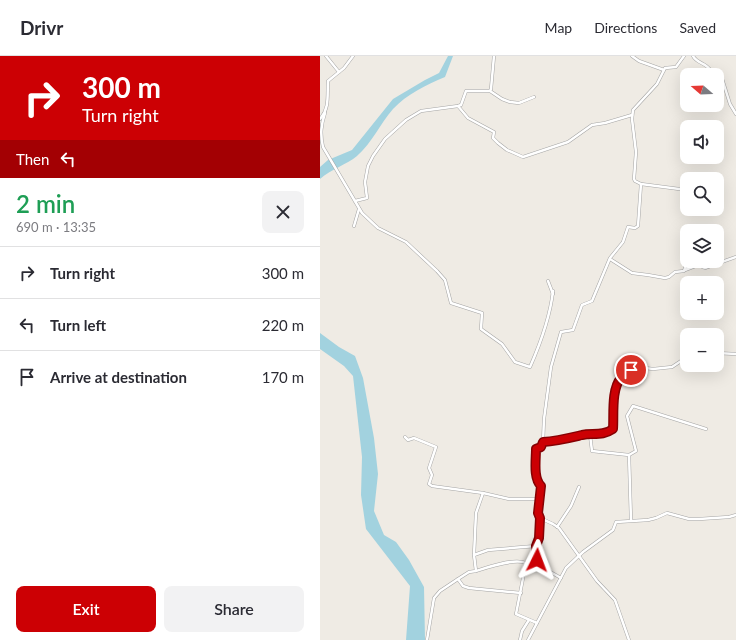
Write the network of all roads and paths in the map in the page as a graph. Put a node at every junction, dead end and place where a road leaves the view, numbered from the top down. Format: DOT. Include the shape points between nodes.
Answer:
graph roads {
  1 [pos="326,56"];
  2 [pos="353,56"];
  3 [pos="494,56"];
  4 [pos="632,56"];
  5 [pos="684,56"];
  6 [pos="693,56"];
  7 [pos="664,70"];
  8 [pos="339,72"];
  9 [pos="490,91"];
  10 [pos="534,98"];
  11 [pos="458,106"];
  12 [pos="325,113"];
  13 [pos="736,114"];
  14 [pos="632,115"];
  15 [pos="320,119"];
  16 [pos="641,184"];
  17 [pos="680,189"];
  18 [pos="355,201"];
  19 [pos="360,209"];
  20 [pos="354,226"];
  21 [pos="736,257"];
  22 [pos="610,260"];
  23 [pos="684,270"];
  24 [pos="548,281"];
  25 [pos="724,353"];
  26 [pos="736,354"];
  27 [pos="680,362"];
  28 [pos="706,429"];
  29 [pos="590,435"];
  30 [pos="405,437"];
  31 [pos="543,442"];
  32 [pos="629,455"];
  33 [pos="579,487"];
  34 [pos="483,493"];
  35 [pos="540,500"];
  36 [pos="736,515"];
  37 [pos="540,518"];
  38 [pos="631,520"];
  39 [pos="557,527"];
  40 [pos="536,546"];
  41 [pos="474,555"];
  42 [pos="578,556"];
  43 [pos="537,560"];
  44 [pos="526,563"];
  45 [pos="476,571"];
  46 [pos="561,578"];
  47 [pos="458,579"];
  48 [pos="521,593"];
  49 [pos="530,620"];
  50 [pos="538,623"];
  51 [pos="427,640"];
  52 [pos="520,640"];
  53 [pos="528,640"];
  54 [pos="630,640"];
  1 -- 8 [label="street"];
  2 -- 8 [label="street"];
  3 -- 9 [label="street"];
  4 -- 7 [label="street"];
  5 -- 7 [label="street" via="676,68 667,67"];
  6 -- 13 [label="street" via="711,71 720,72 730,104"];
  7 -- 14 [label="street" via="657,84 635,108"];
  8 -- 12 [label="street" via="328,81"];
  9 -- 10 [label="street" via="510,102 519,103"];
  9 -- 11 [label="street" via="466,91 461,105"];
  11 -- 14 [label="street" via="468,118 494,132 494,138 498,143 523,157 568,142 592,125"];
  11 -- 18 [label="street" via="421,111 395,129 372,156 365,182 367,198"];
  12 -- 15 [label="street"];
  12 -- 18 [label="street" via="320,136"];
  14 -- 16 [label="street" via="636,152 634,179"];
  16 -- 17 [label="street"];
  16 -- 22 [label="street" via="638,226 628,227 623,242"];
  18 -- 19 [label="street"];
  19 -- 20 [label="street"];
  19 -- 24 [label="street" via="378,228 406,242 445,280 451,303 482,313 481,329 502,344 515,362 530,367 544,334 552,305 553,293"];
  21 -- 23 [label="street" via="705,268 698,265"];
  22 -- 23 [label="street" via="632,273 665,278"];
  22 -- 31 [label="street" via="592,301 582,305 573,330 561,332 550,373"];
  25 -- 26 [label="street"];
  27 -- 29 [label="street" via="672,367 638,367 620,378 612,412 613,429 607,433"];
  28 -- 32 [label="street" via="633,406 627,416 636,451"];
  29 -- 31 [label="street"];
  29 -- 32 [label="street" via="592,451"];
  30 -- 34 [label="street" via="436,447 429,468 432,475 429,484"];
  31 -- 35 [label="street" via="541,447 536,449 536,477 541,486"];
  32 -- 38 [label="street"];
  33 -- 39 [label="street" via="571,506"];
  34 -- 35 [label="street" via="509,499"];
  34 -- 41 [label="street" via="476,513"];
  35 -- 37 [label="street"];
  36 -- 38 [label="street" via="689,519 667,513 648,520"];
  37 -- 39 [label="street"];
  37 -- 40 [label="street"];
  38 -- 42 [label="street" via="616,522 613,530"];
  39 -- 42 [label="street"];
  40 -- 41 [label="street" via="488,550"];
  40 -- 43 [label="street"];
  41 -- 45 [label="street"];
  42 -- 46 [label="street" via="566,568"];
  42 -- 54 [label="street" via="614,600"];
  43 -- 44 [label="street"];
  43 -- 46 [label="street" via="538,565"];
  44 -- 45 [label="street" via="522,561"];
  44 -- 48 [label="street"];
  45 -- 47 [label="street"];
  46 -- 50 [label="street"];
  47 -- 48 [label="street" via="463,586 469,588"];
  47 -- 51 [label="street" via="434,598"];
  48 -- 49 [label="street" via="516,614"];
  49 -- 50 [label="street"];
  49 -- 52 [label="street" via="522,631"];
  50 -- 53 [label="street"];
}
